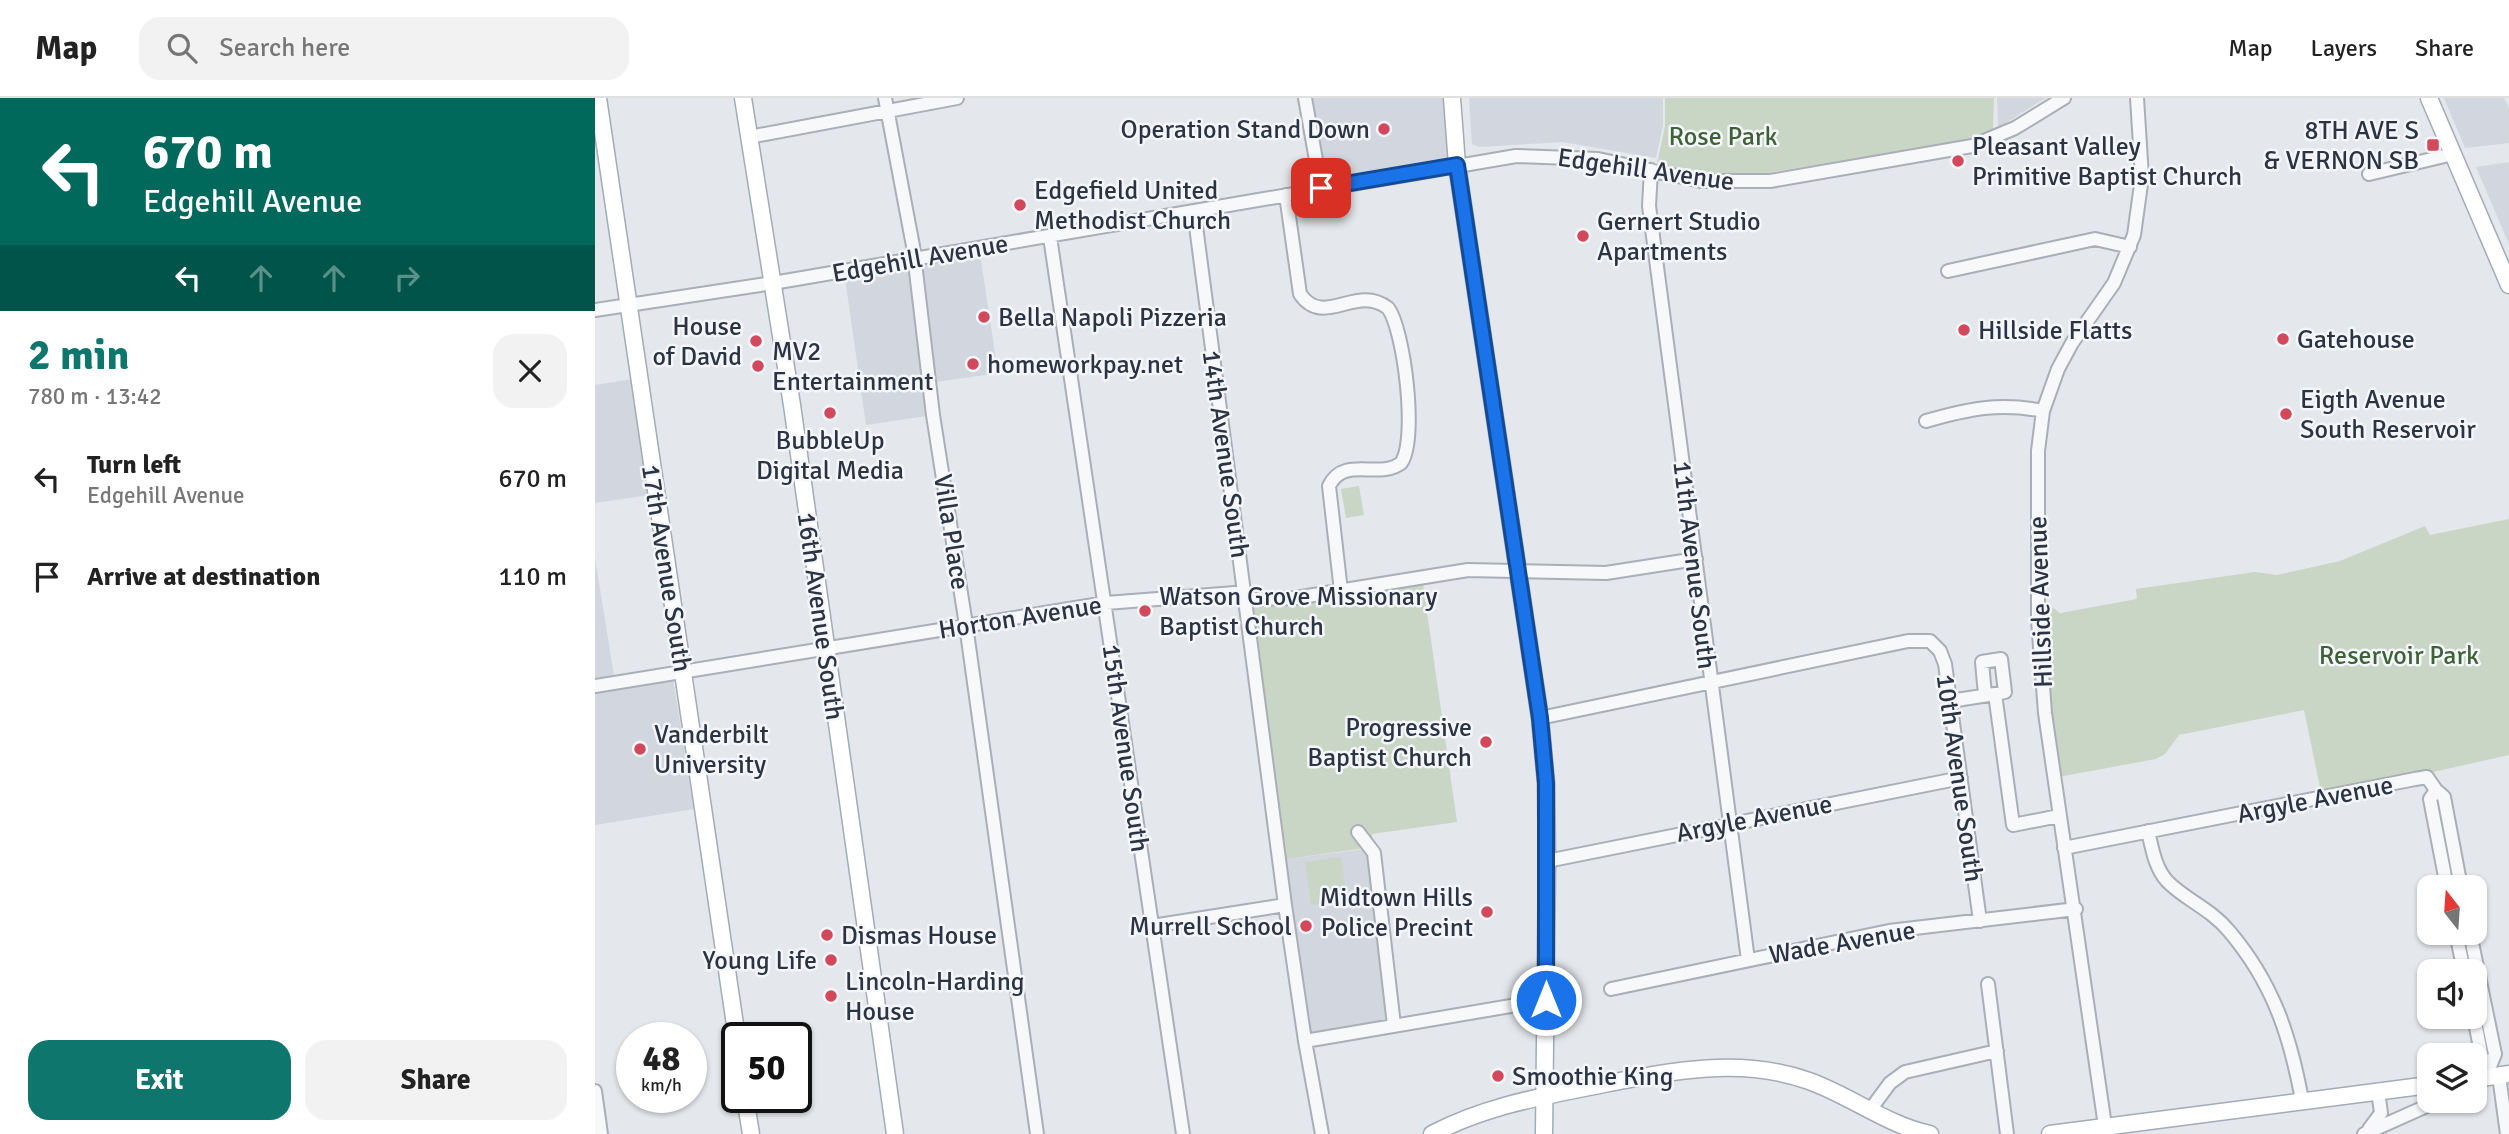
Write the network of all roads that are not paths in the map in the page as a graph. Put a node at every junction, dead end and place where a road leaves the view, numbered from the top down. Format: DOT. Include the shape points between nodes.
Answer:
graph roads {
  1 [pos="599,98"];
  2 [pos="743,98"];
  3 [pos="885,98"];
  4 [pos="957,98"];
  5 [pos="1305,98"];
  6 [pos="1452,98"];
  7 [pos="2064,98"];
  8 [pos="2137,98"];
  9 [pos="2429,98"];
  10 [pos="887,112"];
  11 [pos="749,137"];
  12 [pos="2453,154"];
  13 [pos="1457,165"];
  14 [pos="1651,170"];
  15 [pos="2369,174"];
  16 [pos="1321,188"];
  17 [pos="1286,195"];
  18 [pos="1194,211"];
  19 [pos="1050,237"];
  20 [pos="2130,247"];
  21 [pos="913,259"];
  22 [pos="1948,271"];
  23 [pos="773,283"];
  24 [pos="2509,285"];
  25 [pos="628,305"];
  26 [pos="595,310"];
  27 [pos="2043,411"];
  28 [pos="1926,421"];
  29 [pos="1696,559"];
  30 [pos="1516,571"];
  31 [pos="1341,591"];
  32 [pos="1244,596"];
  33 [pos="1106,603"];
  34 [pos="966,625"];
  35 [pos="826,649"];
  36 [pos="683,672"];
  37 [pos="1710,684"];
  38 [pos="595,686"];
  39 [pos="1951,701"];
  40 [pos="1540,718"];
  41 [pos="1961,778"];
  42 [pos="2436,790"];
  43 [pos="2059,816"];
  44 [pos="1730,822"];
  45 [pos="2148,831"];
  46 [pos="1358,832"];
  47 [pos="2064,848"];
  48 [pos="1547,861"];
  49 [pos="2445,875"];
  50 [pos="2459,875"];
  51 [pos="1285,905"];
  52 [pos="2075,909"];
  53 [pos="1980,921"];
  54 [pos="1152,926"];
  55 [pos="2472,945"];
  56 [pos="1748,960"];
  57 [pos="1988,984"];
  58 [pos="1611,989"];
  59 [pos="1546,1000"];
  60 [pos="735,1022"];
  61 [pos="1394,1025"];
  62 [pos="2476,1029"];
  63 [pos="1305,1041"];
  64 [pos="1997,1051"];
  65 [pos="2498,1072"];
  66 [pos="2417,1086"];
  67 [pos="595,1091"];
  68 [pos="2378,1091"];
  69 [pos="1544,1095"];
  70 [pos="2302,1100"];
  71 [pos="1870,1110"];
  72 [pos="2417,1110"];
  73 [pos="748,1113"];
  74 [pos="893,1126"];
  75 [pos="2105,1126"];
  76 [pos="601,1134"];
  77 [pos="751,1134"];
  78 [pos="886,1134"];
  79 [pos="1037,1134"];
  80 [pos="1182,1134"];
  81 [pos="1322,1134"];
  82 [pos="1431,1134"];
  83 [pos="1544,1134"];
  84 [pos="1930,1134"];
  85 [pos="2007,1134"];
  86 [pos="2050,1134"];
  87 [pos="2364,1134"];
  88 [pos="2507,1134"];
  1 -- 25 [label="main road, 17th Avenue South"];
  2 -- 11 [label="main road, 16th Avenue South"];
  3 -- 10 [label="street, Villa Place"];
  4 -- 10 [label="street"];
  5 -- 16 [label="street"];
  6 -- 13 [label="main road"];
  7 -- 14 [label="street, Edgehill Avenue" via="2015,128 1956,150 1739,183 1701,181"];
  8 -- 20 [label="street, Hillside Avenue" via="2142,184"];
  9 -- 12 [label="main road"];
  10 -- 11 [label="street"];
  10 -- 21 [label="street, Villa Place"];
  11 -- 23 [label="main road, 16th Avenue South"];
  12 -- 15 [label="street"];
  12 -- 24 [label="main road"];
  13 -- 14 [label="street, Edgehill Avenue" via="1516,156 1561,156"];
  13 -- 16 [label="street, Edgehill Avenue"];
  13 -- 30 [label="main road"];
  14 -- 29 [label="street, 11th Avenue South" via="1649,206"];
  16 -- 17 [label="street, Edgehill Avenue"];
  17 -- 18 [label="street, Edgehill Avenue"];
  17 -- 31 [label="street" via="1300,294 1319,308 1367,298 1388,308 1408,397 1409,443 1401,463 1389,469 1346,470 1329,486"];
  18 -- 19 [label="street, Edgehill Avenue"];
  18 -- 32 [label="street, 14th Avenue South"];
  19 -- 21 [label="street, Edgehill Avenue"];
  19 -- 33 [label="street, 15th Avenue South"];
  20 -- 22 [label="street" via="2095,239"];
  20 -- 27 [label="street, Hillside Avenue" via="2108,292 2066,354"];
  21 -- 23 [label="street, Edgehill Avenue"];
  21 -- 34 [label="street, Villa Place"];
  23 -- 25 [label="street, Edgehill Avenue"];
  23 -- 35 [label="main road, 16th Avenue South"];
  25 -- 26 [label="street, Edgehill Avenue"];
  25 -- 36 [label="main road, 17th Avenue South"];
  27 -- 28 [label="street" via="1982,406"];
  27 -- 43 [label="street, Hillside Avenue" via="2038,451 2038,620"];
  29 -- 30 [label="street, Horton Avenue" via="1606,573"];
  29 -- 37 [label="street, 11th Avenue South"];
  30 -- 31 [label="street, Horton Avenue" via="1468,570"];
  30 -- 40 [label="main road"];
  31 -- 32 [label="street, Horton Avenue" via="1295,598"];
  32 -- 33 [label="street, Horton Avenue"];
  32 -- 51 [label="street, 14th Avenue South"];
  33 -- 34 [label="street, Horton Avenue"];
  33 -- 54 [label="street, 15th Avenue South"];
  34 -- 35 [label="street, Horton Avenue"];
  34 -- 79 [label="street, Villa Place"];
  35 -- 36 [label="street, Horton Avenue"];
  35 -- 74 [label="main road, 16th Avenue South"];
  36 -- 38 [label="street, Horton Avenue"];
  36 -- 60 [label="main road, 17th Avenue South"];
  37 -- 39 [label="street, 10th Avenue South" via="1908,640 1930,641 1945,664"];
  37 -- 40 [label="street"];
  37 -- 44 [label="street, 11th Avenue South"];
  39 -- 41 [label="street, 10th Avenue South"];
  39 -- 43 [label="street" via="1990,694 2013,825"];
  40 -- 48 [label="main road"];
  41 -- 44 [label="street, Argyle Avenue"];
  41 -- 53 [label="street, 10th Avenue South"];
  42 -- 45 [label="street, Argyle Avenue" via="2427,777"];
  42 -- 49 [label="street" via="2430,799"];
  42 -- 50 [label="street" via="2444,797"];
  43 -- 47 [label="street, Hillside Avenue"];
  44 -- 48 [label="street, Argyle Avenue"];
  44 -- 56 [label="street, 11th Avenue South"];
  45 -- 47 [label="street, Argyle Avenue"];
  45 -- 70 [label="street" via="2154,857 2167,881 2206,907 2228,930 2275,999 2292,1046"];
  46 -- 61 [label="street" via="1374,853"];
  47 -- 52 [label="street, Hillside Avenue"];
  48 -- 59 [label="main road"];
  51 -- 54 [label="street"];
  51 -- 63 [label="street, 14th Avenue South"];
  52 -- 53 [label="street, Wade Avenue"];
  52 -- 75 [label="street, Hillside Avenue"];
  53 -- 56 [label="street, Wade Avenue" via="1889,931"];
  54 -- 80 [label="street, 15th Avenue South"];
  55 -- 65 [label="street"];
  56 -- 58 [label="street, Wade Avenue"];
  57 -- 64 [label="street"];
  59 -- 61 [label="street"];
  59 -- 69 [label="main road"];
  61 -- 63 [label="street"];
  62 -- 65 [label="street" via="2482,1058"];
  63 -- 81 [label="street, 14th Avenue South"];
  64 -- 71 [label="street" via="1905,1072 1890,1083"];
  64 -- 85 [label="street"];
  65 -- 88 [label="street"];
  66 -- 68 [label="main road"];
  67 -- 76 [label="street"];
  68 -- 70 [label="main road"];
  68 -- 87 [label="street" via="2381,1113"];
  69 -- 71 [label="main road" via="1679,1070 1731,1069 1774,1072 1808,1081"];
  69 -- 82 [label="main road" via="1485,1110"];
  69 -- 83 [label="main road"];
  70 -- 75 [label="main road"];
  71 -- 84 [label="main road"];
  72 -- 87 [label="street"];
  73 -- 77 [label="main road"];
  74 -- 78 [label="main road"];
  75 -- 86 [label="main road"];
}
